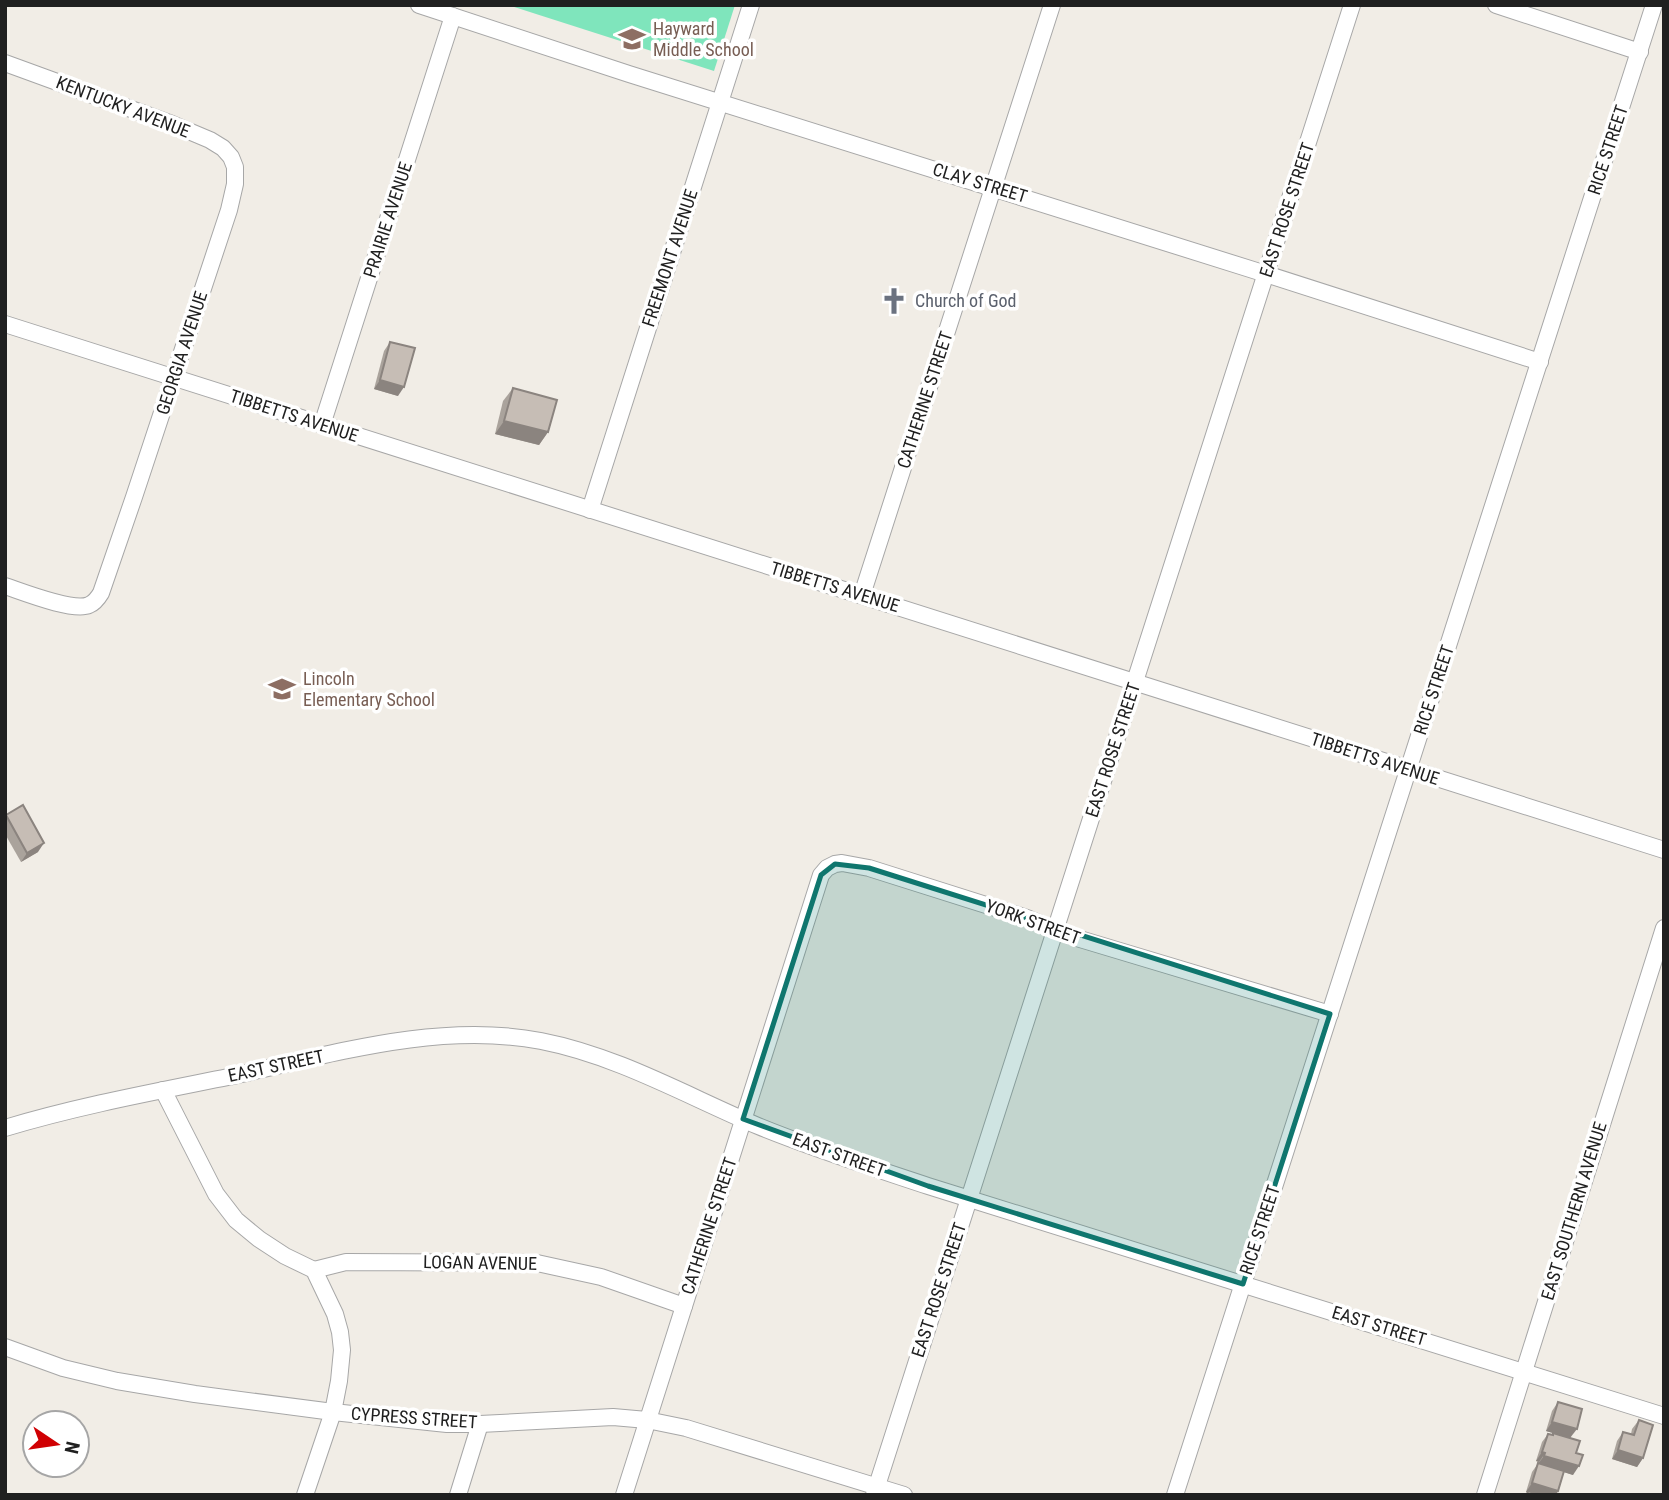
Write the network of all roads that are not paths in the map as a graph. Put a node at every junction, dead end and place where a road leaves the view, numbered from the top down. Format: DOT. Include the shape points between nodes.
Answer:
graph roads {
  1 [pos="419,5"];
  2 [pos="751,5"];
  3 [pos="1052,5"];
  4 [pos="1352,5"];
  5 [pos="1496,5"];
  6 [pos="1654,5"];
  7 [pos="453,16"];
  8 [pos="1640,52"];
  9 [pos="5,63"];
  10 [pos="720,102"];
  11 [pos="233,163"];
  12 [pos="993,187"];
  13 [pos="1266,274"];
  14 [pos="5,324"];
  15 [pos="1540,362"];
  16 [pos="174,378"];
  17 [pos="322,425"];
  18 [pos="590,510"];
  19 [pos="5,586"];
  20 [pos="862,595"];
  21 [pos="1135,683"];
  22 [pos="1408,769"];
  23 [pos="1664,850"];
  24 [pos="1664,928"];
  25 [pos="1055,930"];
  26 [pos="795,957"];
  27 [pos="1329,1014"];
  28 [pos="163,1090"];
  29 [pos="743,1119"];
  30 [pos="5,1128"];
  31 [pos="969,1199"];
  32 [pos="313,1270"];
  33 [pos="1243,1284"];
  34 [pos="684,1306"];
  35 [pos="5,1348"];
  36 [pos="1524,1372"];
  37 [pos="333,1412"];
  38 [pos="1664,1416"];
  39 [pos="647,1420"];
  40 [pos="480,1424"];
  41 [pos="875,1490"];
  42 [pos="305,1495"];
  43 [pos="458,1495"];
  44 [pos="624,1495"];
  45 [pos="904,1495"];
  46 [pos="1175,1495"];
  47 [pos="1485,1495"];
  1 -- 7 [label="street, CLAY STREET"];
  2 -- 10 [label="street, FREEMONT AVENUE"];
  3 -- 12 [label="street, CATHERINE STREET"];
  4 -- 13 [label="street, EAST ROSE STREET"];
  5 -- 8 [label="street"];
  6 -- 8 [label="street, RICE STREET"];
  7 -- 10 [label="street, CLAY STREET"];
  7 -- 17 [label="street, PRAIRIE AVENUE"];
  8 -- 15 [label="street, RICE STREET"];
  9 -- 11 [label="street, KENTUCKY AVENUE" via="184,129 223,148"];
  10 -- 12 [label="street, CLAY STREET"];
  10 -- 18 [label="street, FREEMONT AVENUE"];
  11 -- 16 [label="street, GEORGIA AVENUE" via="235,184 229,210"];
  12 -- 13 [label="street, CLAY STREET"];
  12 -- 20 [label="street, CATHERINE STREET"];
  13 -- 15 [label="street, CLAY STREET"];
  13 -- 21 [label="street, EAST ROSE STREET"];
  14 -- 16 [label="street, TIBBETTS AVENUE"];
  15 -- 22 [label="street, RICE STREET"];
  16 -- 17 [label="street, TIBBETTS AVENUE"];
  16 -- 19 [label="street, GEORGIA AVENUE" via="101,593 90,605 80,607"];
  17 -- 18 [label="street, TIBBETTS AVENUE"];
  18 -- 20 [label="street, TIBBETTS AVENUE"];
  20 -- 21 [label="street, TIBBETTS AVENUE"];
  21 -- 22 [label="street, TIBBETTS AVENUE"];
  21 -- 25 [label="street, EAST ROSE STREET"];
  22 -- 23 [label="street, TIBBETTS AVENUE"];
  22 -- 27 [label="street, RICE STREET"];
  24 -- 36 [label="street, EAST SOUTHERN AVENUE"];
  25 -- 26 [label="street, YORK STREET" via="921,884 842,863 821,875"];
  25 -- 27 [label="street, YORK STREET"];
  25 -- 31 [label="street, EAST ROSE STREET"];
  26 -- 29 [label="street, CATHERINE STREET"];
  27 -- 33 [label="street, RICE STREET"];
  28 -- 29 [label="street, EAST STREET" via="428,1036 495,1034 579,1050 631,1068"];
  28 -- 30 [label="street, EAST STREET"];
  28 -- 32 [label="street" via="216,1194 236,1220 285,1256"];
  29 -- 31 [label="street, EAST STREET"];
  29 -- 34 [label="street, CATHERINE STREET"];
  31 -- 33 [label="street, EAST STREET"];
  31 -- 41 [label="street, EAST ROSE STREET"];
  32 -- 34 [label="street, LOGAN AVENUE" via="346,1262 537,1263 601,1277"];
  32 -- 37 [label="street" via="340,1332 342,1350"];
  33 -- 36 [label="street, EAST STREET"];
  33 -- 46 [label="street, RICE STREET"];
  34 -- 39 [label="street, CATHERINE STREET"];
  35 -- 37 [label="street, CYPRESS STREET" via="117,1381"];
  36 -- 38 [label="street, EAST STREET"];
  36 -- 47 [label="street, EAST SOUTHERN AVENUE"];
  37 -- 40 [label="street, CYPRESS STREET"];
  37 -- 42 [label="street"];
  39 -- 40 [label="street, CYPRESS STREET" via="613,1417"];
  39 -- 41 [label="street, CYPRESS STREET" via="687,1428"];
  39 -- 44 [label="street, CATHERINE STREET"];
  40 -- 43 [label="street"];
  41 -- 45 [label="street, CYPRESS STREET"];
}
